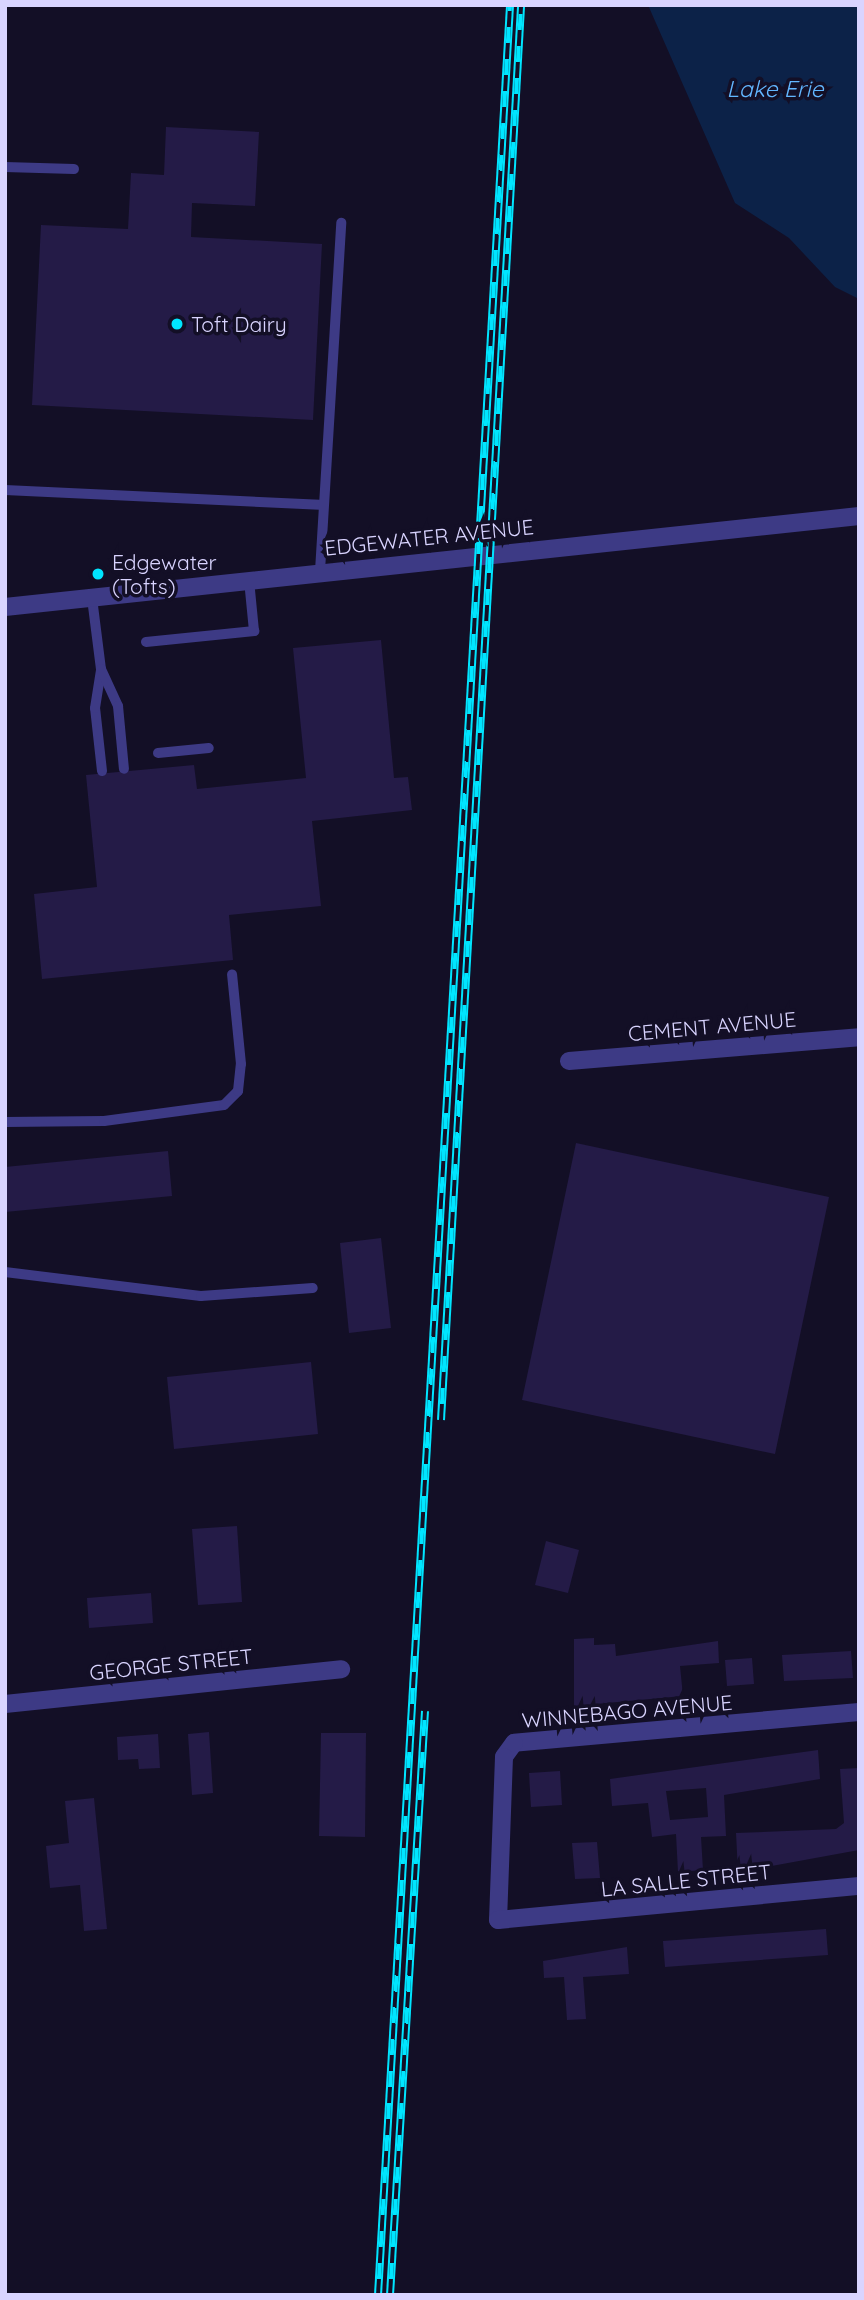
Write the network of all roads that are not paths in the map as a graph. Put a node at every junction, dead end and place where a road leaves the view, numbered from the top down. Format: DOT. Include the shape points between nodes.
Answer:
graph roads {
  1 [pos="5,167"];
  2 [pos="74,169"];
  3 [pos="341,223"];
  4 [pos="5,490"];
  5 [pos="320,505"];
  6 [pos="859,516"];
  7 [pos="320,571"];
  8 [pos="248,580"];
  9 [pos="92,598"];
  10 [pos="5,607"];
  11 [pos="146,642"];
  12 [pos="102,669"];
  13 [pos="209,748"];
  14 [pos="158,753"];
  15 [pos="124,769"];
  16 [pos="102,772"];
  17 [pos="232,974"];
  18 [pos="859,1037"];
  19 [pos="569,1061"];
  20 [pos="5,1122"];
  21 [pos="5,1272"];
  22 [pos="313,1288"];
  23 [pos="341,1669"];
  24 [pos="5,1704"];
  25 [pos="859,1712"];
  26 [pos="859,1886"];
  27 [pos="517,1920"];
  1 -- 2 [label="lane"];
  3 -- 5 [label="lane"];
  4 -- 5 [label="lane"];
  5 -- 7 [label="lane"];
  6 -- 7 [label="street, EDGEWATER AVENUE"];
  7 -- 8 [label="street, EDGEWATER AVENUE"];
  8 -- 9 [label="street, EDGEWATER AVENUE"];
  8 -- 11 [label="lane" via="254,631"];
  9 -- 10 [label="street, EDGEWATER AVENUE"];
  9 -- 12 [label="lane"];
  12 -- 15 [label="lane" via="118,706"];
  12 -- 16 [label="lane" via="95,708"];
  13 -- 14 [label="lane"];
  17 -- 20 [label="lane" via="241,1064 237,1091 224,1105 104,1121"];
  18 -- 19 [label="street, CEMENT AVENUE"];
  21 -- 22 [label="lane" via="201,1296"];
  23 -- 24 [label="street, GEORGE STREET"];
  25 -- 27 [label="street, WINNEBAGO AVENUE" via="514,1743 504,1757 498,1920"];
  26 -- 27 [label="street, LA SALLE STREET"];
}
